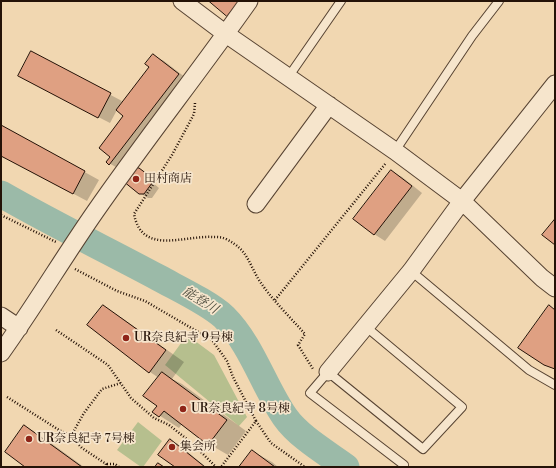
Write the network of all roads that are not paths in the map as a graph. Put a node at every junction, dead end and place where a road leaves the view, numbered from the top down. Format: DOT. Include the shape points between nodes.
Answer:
graph roads {
  1 [pos="182,1"];
  2 [pos="249,1"];
  3 [pos="341,1"];
  4 [pos="498,1"];
  5 [pos="226,34"];
  6 [pos="289,76"];
  7 [pos="555,84"];
  8 [pos="329,105"];
  9 [pos="395,151"];
  10 [pos="462,201"];
  11 [pos="256,204"];
  12 [pos="411,271"];
  13 [pos="555,288"];
  14 [pos="1,316"];
  15 [pos="365,326"];
  16 [pos="19,328"];
  17 [pos="1,353"];
  18 [pos="324,376"];
  19 [pos="555,385"];
  20 [pos="404,465"];
  1 -- 5 [label="street"];
  2 -- 5 [label="street"];
  3 -- 6 [label="lane"];
  4 -- 9 [label="lane"];
  5 -- 6 [label="street"];
  5 -- 16 [label="street" via="83,229"];
  6 -- 8 [label="street"];
  7 -- 10 [label="street"];
  8 -- 9 [label="street"];
  8 -- 11 [label="street"];
  9 -- 10 [label="street"];
  10 -- 12 [label="street"];
  10 -- 13 [label="street"];
  12 -- 15 [label="street"];
  12 -- 19 [label="lane" via="529,370"];
  14 -- 16 [label="street"];
  15 -- 18 [label="street"];
  15 -- 18 [label="lane" via="462,407 423,449"];
  16 -- 17 [label="street"];
  18 -- 20 [label="lane" via="310,393"];
}
